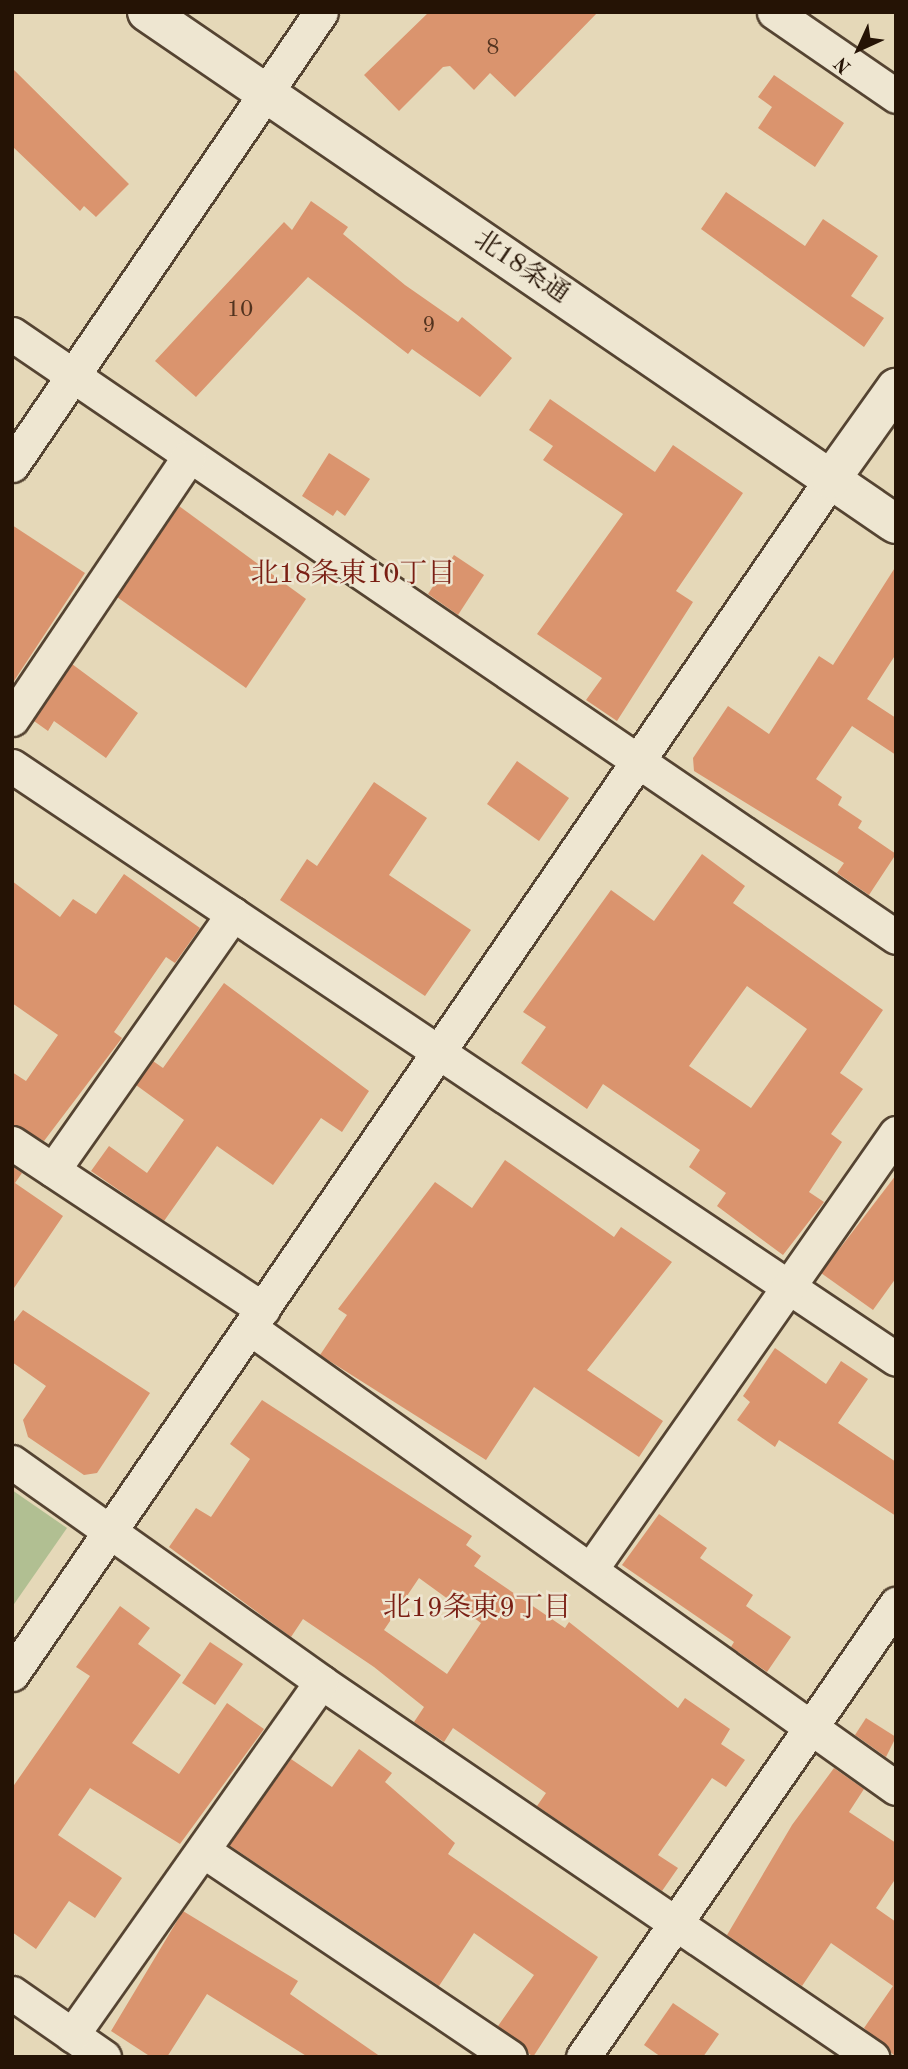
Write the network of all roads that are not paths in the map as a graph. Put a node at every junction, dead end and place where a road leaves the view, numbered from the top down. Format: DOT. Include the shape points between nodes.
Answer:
graph roads {
  1 [pos="147,12"];
  2 [pos="321,12"];
  3 [pos="774,12"];
  4 [pos="265,93"];
  5 [pos="896,96"];
  6 [pos="12,334"];
  7 [pos="73,376"];
  8 [pos="896,388"];
  9 [pos="189,457"];
  10 [pos="12,465"];
  11 [pos="831,479"];
  12 [pos="896,524"];
  13 [pos="12,719"];
  14 [pos="638,764"];
  15 [pos="12,766"];
  16 [pos="233,914"];
  17 [pos="896,937"];
  18 [pos="441,1050"];
  19 [pos="896,1133"];
  20 [pos="12,1143"];
  21 [pos="52,1170"];
  22 [pos="791,1288"];
  23 [pos="257,1318"];
  24 [pos="896,1359"];
  25 [pos="12,1462"];
  26 [pos="108,1534"];
  27 [pos="591,1569"];
  28 [pos="896,1604"];
  29 [pos="12,1674"];
  30 [pos="321,1682"];
  31 [pos="811,1729"];
  32 [pos="896,1788"];
  33 [pos="205,1852"];
  34 [pos="675,1921"];
  35 [pos="12,1993"];
  36 [pos="72,2035"];
  37 [pos="104,2057"];
  38 [pos="510,2057"];
  39 [pos="583,2057"];
  40 [pos="873,2057"];
  1 -- 4 [label="street, 北18条通"];
  2 -- 4 [label="street"];
  3 -- 5 [label="street"];
  4 -- 7 [label="street"];
  4 -- 11 [label="street, 北18条通"];
  6 -- 7 [label="street"];
  7 -- 9 [label="street"];
  7 -- 10 [label="street"];
  8 -- 11 [label="street"];
  9 -- 13 [label="street"];
  9 -- 14 [label="street"];
  11 -- 12 [label="street, 北18条通"];
  11 -- 14 [label="street"];
  14 -- 17 [label="street"];
  14 -- 18 [label="street"];
  15 -- 16 [label="street"];
  16 -- 18 [label="street"];
  16 -- 21 [label="street"];
  18 -- 22 [label="street"];
  18 -- 23 [label="street"];
  19 -- 22 [label="street"];
  20 -- 21 [label="street"];
  21 -- 23 [label="street"];
  22 -- 24 [label="street"];
  22 -- 27 [label="street"];
  23 -- 26 [label="street"];
  23 -- 27 [label="street"];
  25 -- 26 [label="street"];
  26 -- 29 [label="street"];
  26 -- 30 [label="street"];
  27 -- 31 [label="street"];
  28 -- 31 [label="street"];
  30 -- 33 [label="street"];
  30 -- 34 [label="street"];
  31 -- 32 [label="street"];
  31 -- 34 [label="street"];
  33 -- 36 [label="street"];
  33 -- 38 [label="street"];
  34 -- 39 [label="street"];
  34 -- 40 [label="street"];
  35 -- 36 [label="street"];
  36 -- 37 [label="street"];
}
